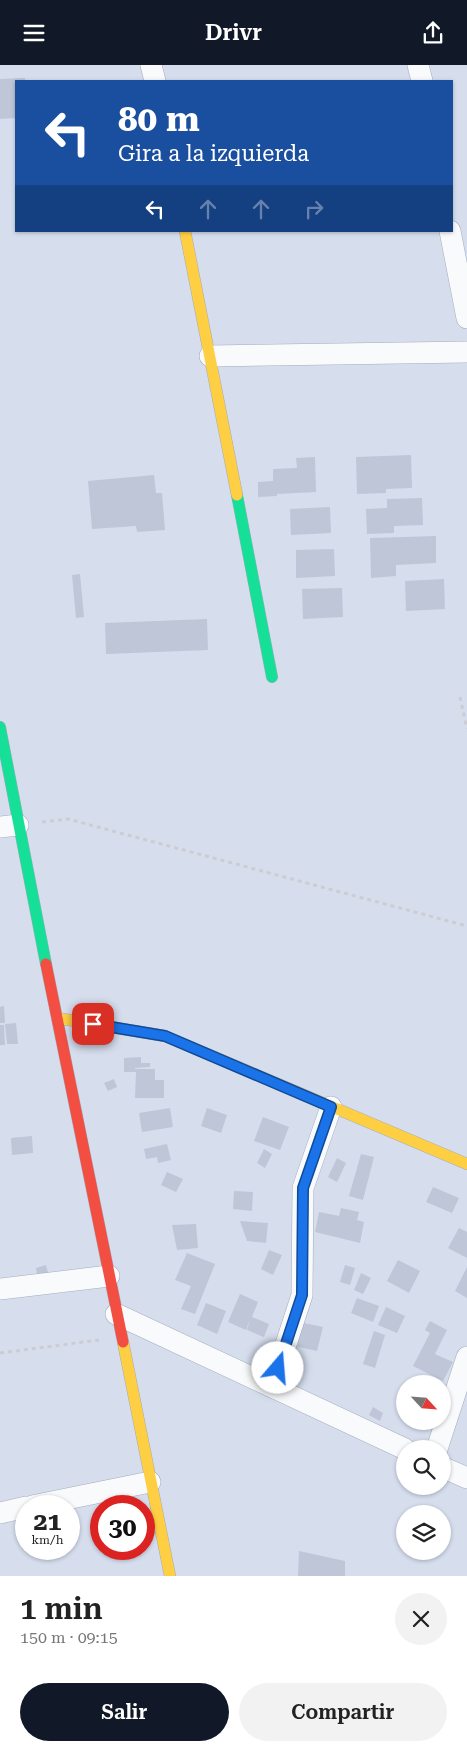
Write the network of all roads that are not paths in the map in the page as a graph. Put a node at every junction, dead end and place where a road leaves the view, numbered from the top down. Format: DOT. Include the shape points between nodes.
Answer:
graph roads {
  1 [pos="152,65"];
  2 [pos="418,65"];
  3 [pos="155,80"];
  4 [pos="422,80"];
  5 [pos="185,232"];
  6 [pos="450,232"];
  7 [pos="467,318"];
  8 [pos="467,352"];
  9 [pos="210,356"];
  10 [pos="272,677"];
  11 [pos="0,727"];
  12 [pos="9,826"];
  13 [pos="57,1018"];
  14 [pos="331,1107"];
  15 [pos="467,1164"];
  16 [pos="109,1277"];
  17 [pos="0,1289"];
  18 [pos="116,1314"];
  19 [pos="467,1357"];
  20 [pos="272,1387"];
  21 [pos="440,1440"];
  22 [pos="396,1445"];
  23 [pos="451,1471"];
  24 [pos="467,1478"];
  25 [pos="150,1482"];
  26 [pos="80,1496"];
  27 [pos="15,1510"];
  28 [pos="0,1513"];
  29 [pos="170,1576"];
  1 -- 3 [label="street"];
  2 -- 4 [label="street"];
  5 -- 9 [label="street"];
  6 -- 7 [label="street"];
  8 -- 9 [label="street"];
  9 -- 10 [label="street"];
  11 -- 12 [label="street"];
  12 -- 13 [label="street"];
  13 -- 14 [label="street" via="165,1036"];
  13 -- 16 [label="street"];
  14 -- 15 [label="street"];
  14 -- 20 [label="street" via="303,1188 302,1295"];
  16 -- 17 [label="street"];
  16 -- 18 [label="street"];
  18 -- 20 [label="street"];
  18 -- 25 [label="street"];
  19 -- 21 [label="street"];
  20 -- 22 [label="street"];
  23 -- 24 [label="street"];
  25 -- 26 [label="street"];
  25 -- 29 [label="street"];
  27 -- 28 [label="street"];
}
